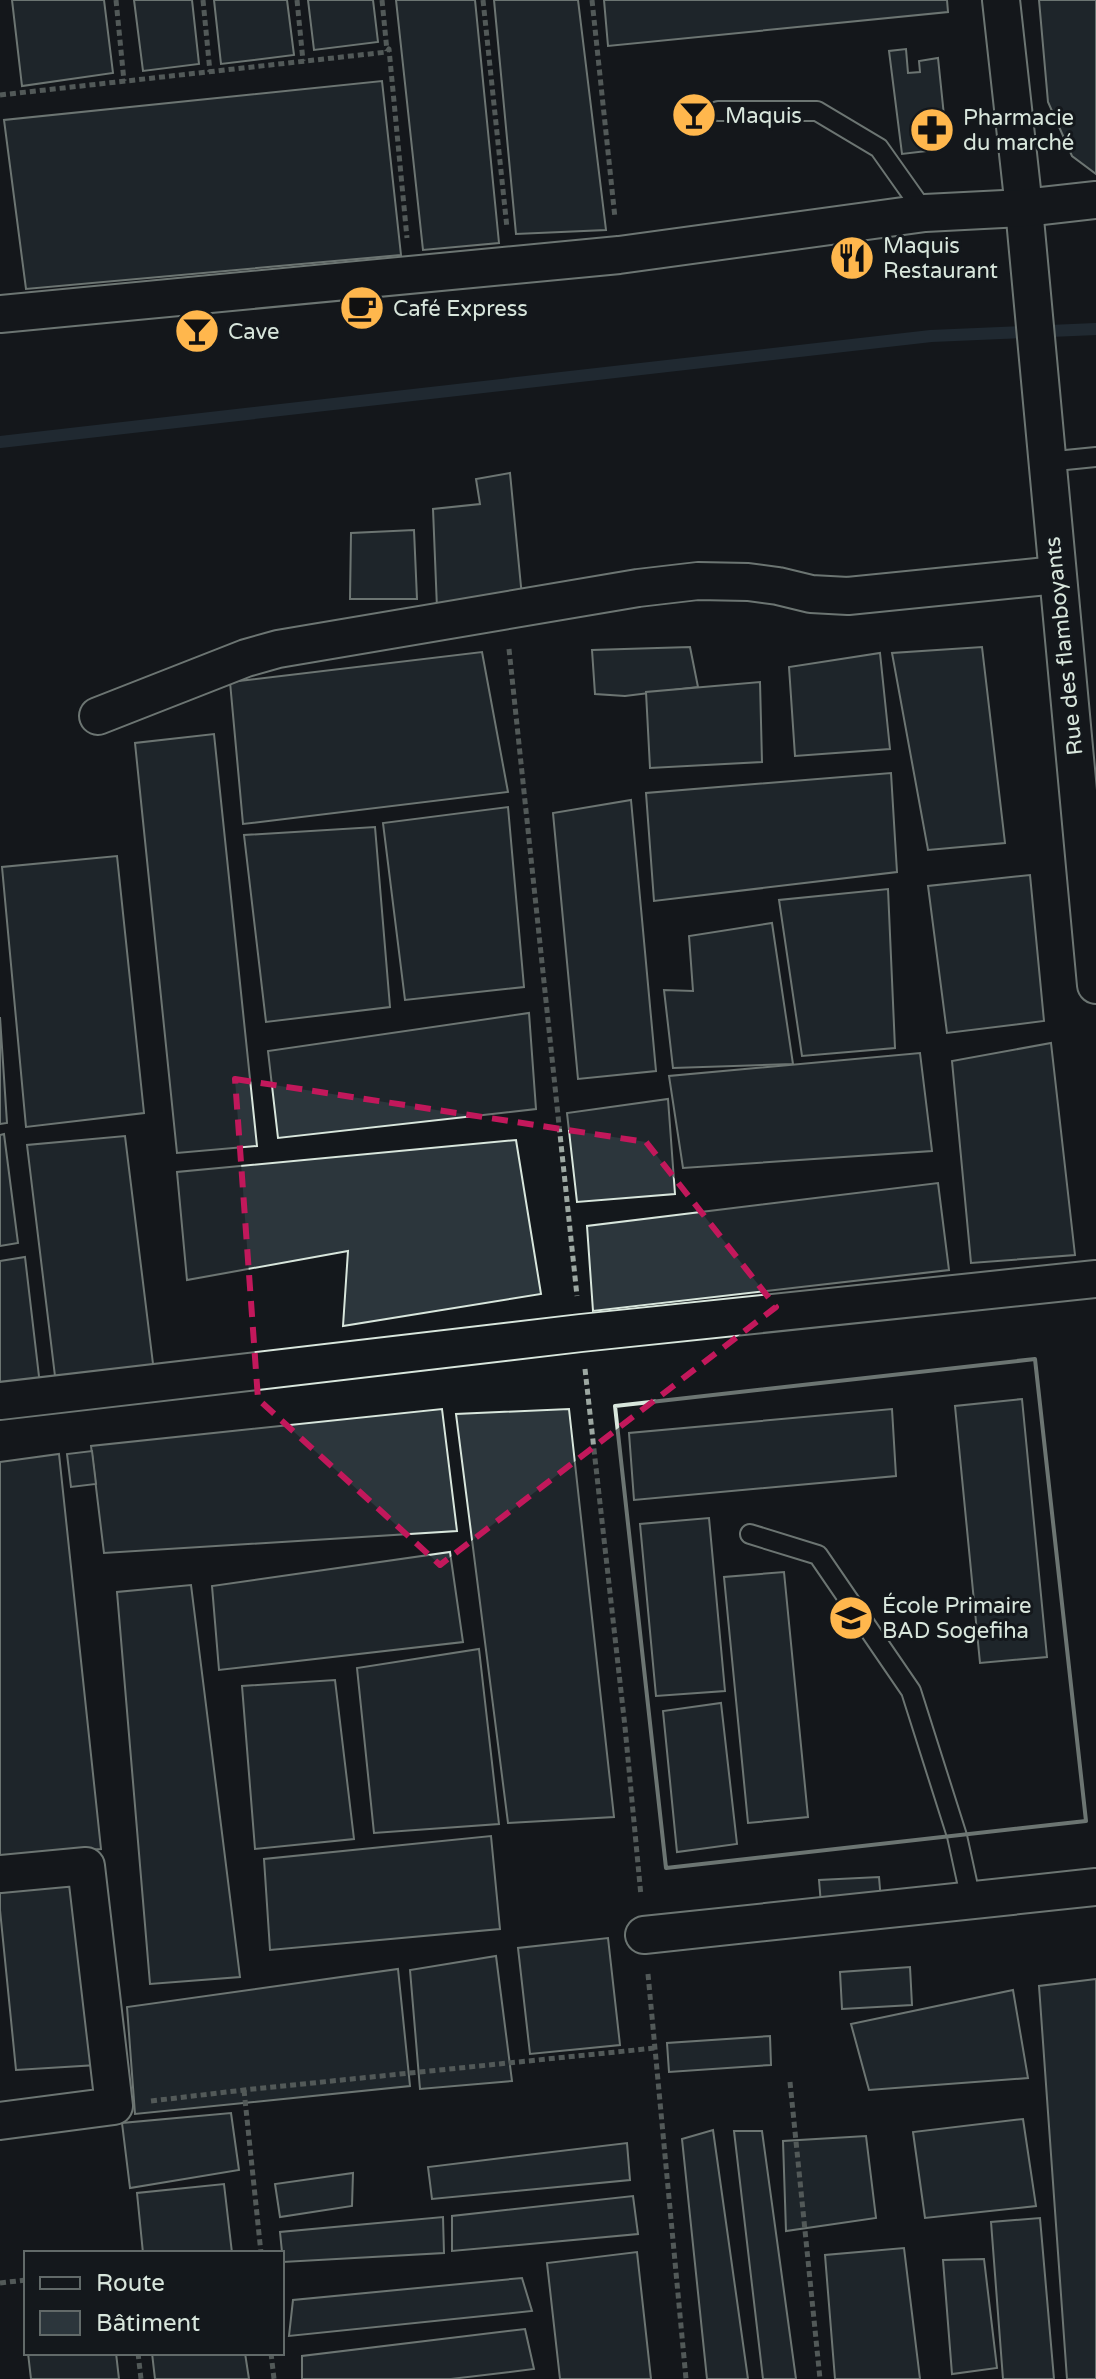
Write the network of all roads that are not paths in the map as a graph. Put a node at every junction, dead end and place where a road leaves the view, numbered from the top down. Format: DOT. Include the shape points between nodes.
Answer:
graph roads {
  1 [pos="1001,0"];
  2 [pos="718,111"];
  3 [pos="1096,200"];
  4 [pos="1024,208"];
  5 [pos="925,213"];
  6 [pos="1,307"];
  7 [pos="1096,457"];
  8 [pos="1046,462"];
  9 [pos="1057,575"];
  10 [pos="98,716"];
  11 [pos="1096,985"];
  12 [pos="1096,1279"];
  13 [pos="0,1401"];
  14 [pos="750,1534"];
  15 [pos="0,1874"];
  16 [pos="1096,1887"];
  17 [pos="971,1900"];
  18 [pos="644,1935"];
  19 [pos="0,2121"];
  1 -- 4 [label="street"];
  2 -- 5 [label="lane" via="817,111 879,148"];
  3 -- 4 [label="street"];
  4 -- 5 [label="street"];
  4 -- 8 [label="street, Rue des flamboyants"];
  5 -- 6 [label="street" via="619,255"];
  7 -- 8 [label="lane"];
  8 -- 9 [label="street, Rue des flamboyants"];
  9 -- 10 [label="street" via="848,596 748,582 638,588 278,649"];
  9 -- 11 [label="street, Rue des flamboyants"];
  12 -- 13 [label="street"];
  14 -- 17 [label="lane" via="818,1555 911,1691 957,1836"];
  15 -- 19 [label="street" via="86,1866 114,2106"];
  16 -- 17 [label="street"];
  17 -- 18 [label="street"];
}
